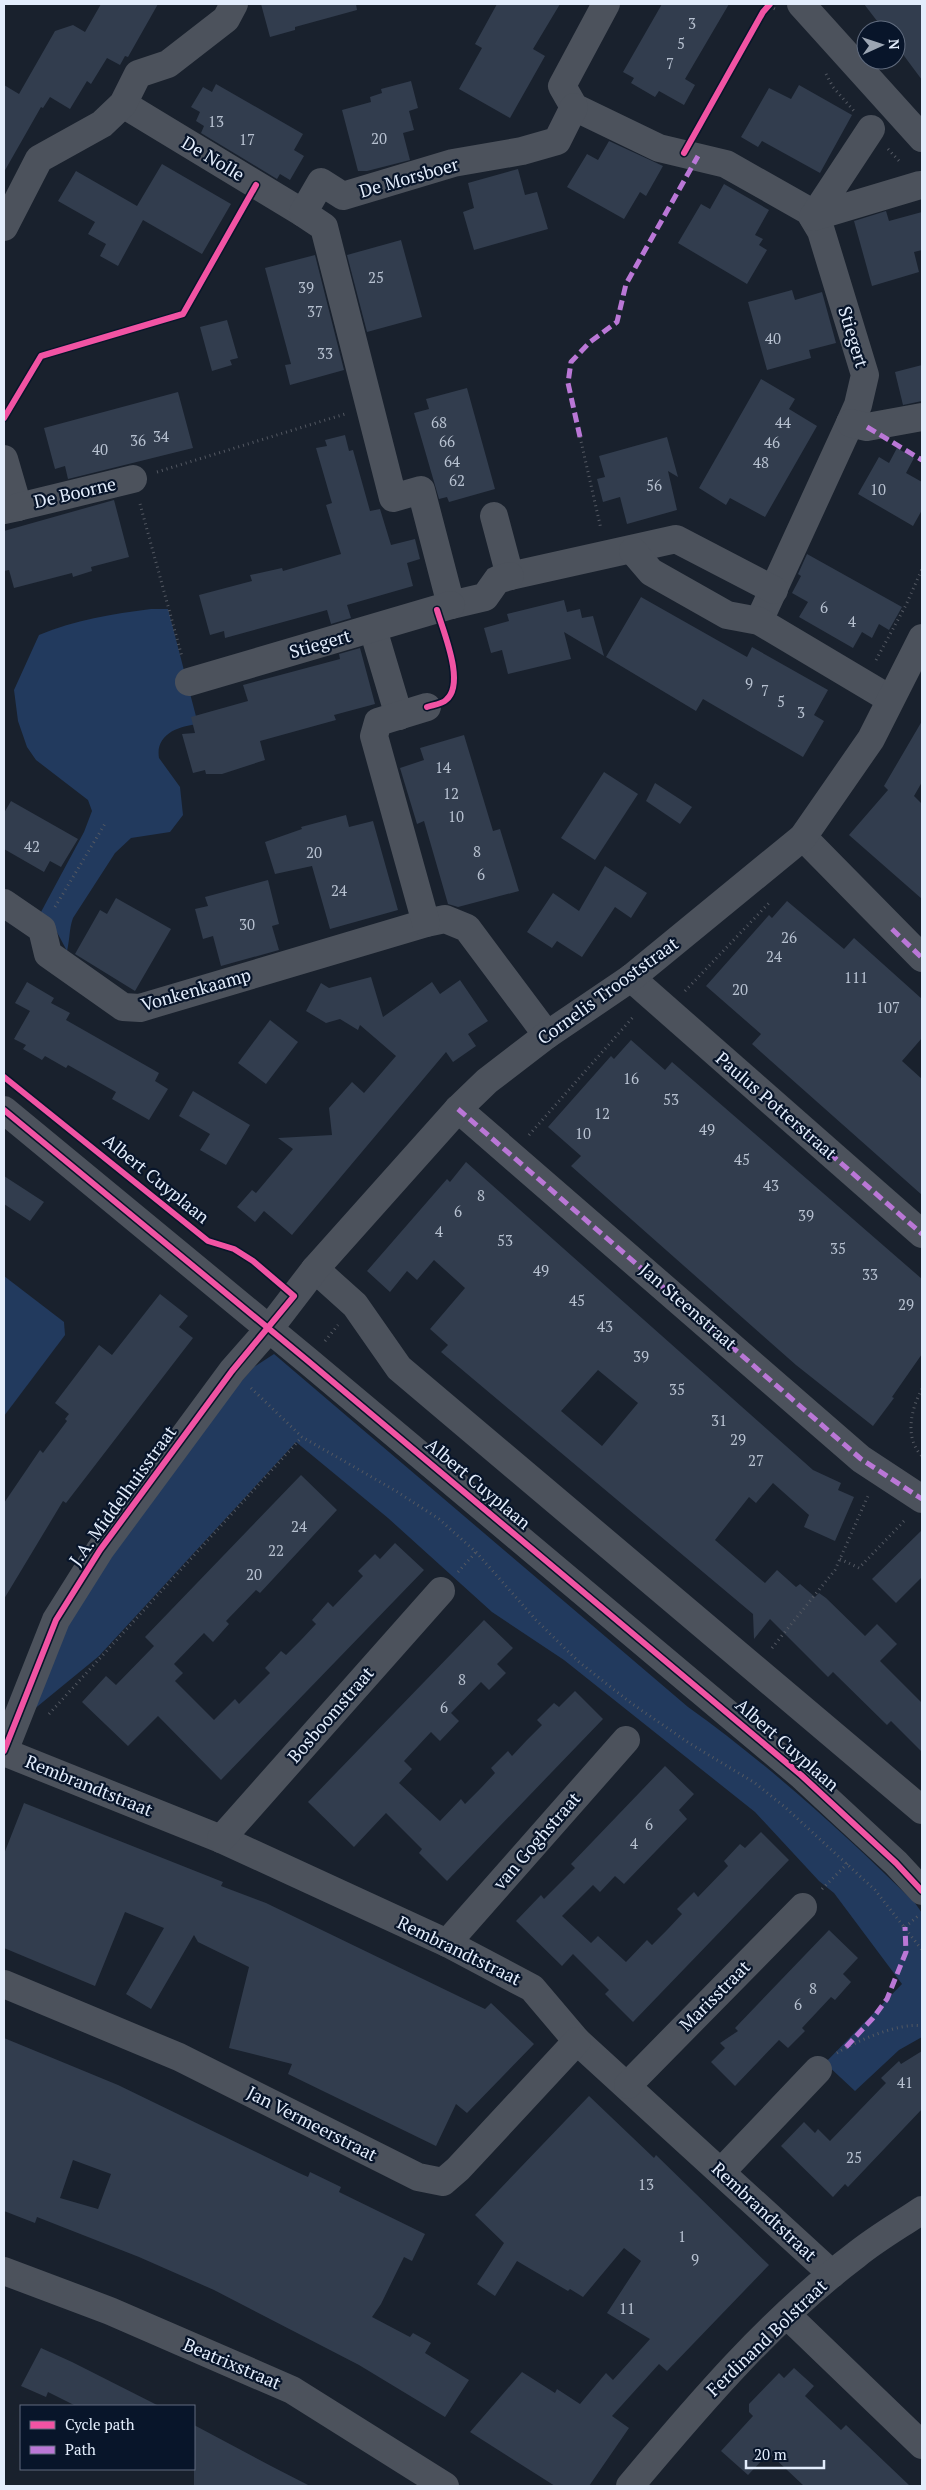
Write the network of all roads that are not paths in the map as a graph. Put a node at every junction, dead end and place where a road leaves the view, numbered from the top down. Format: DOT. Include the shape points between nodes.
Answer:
graph roads {
  1 [pos="234,4"];
  2 [pos="606,4"];
  3 [pos="801,4"];
  4 [pos="123,104"];
  5 [pos="574,107"];
  6 [pos="871,129"];
  7 [pos="922,138"];
  8 [pos="920,185"];
  9 [pos="303,213"];
  10 [pos="813,217"];
  11 [pos="4,227"];
  12 [pos="922,417"];
  13 [pos="850,423"];
  14 [pos="4,459"];
  15 [pos="133,479"];
  16 [pos="11,508"];
  17 [pos="494,516"];
  18 [pos="620,554"];
  19 [pos="510,576"];
  20 [pos="774,590"];
  21 [pos="451,605"];
  22 [pos="759,621"];
  23 [pos="373,629"];
  24 [pos="922,638"];
  25 [pos="189,682"];
  26 [pos="890,699"];
  27 [pos="428,707"];
  28 [pos="399,716"];
  29 [pos="803,837"];
  30 [pos="4,903"];
  31 [pos="426,923"];
  32 [pos="922,958"];
  33 [pos="631,978"];
  34 [pos="547,1035"];
  35 [pos="458,1109"];
  36 [pos="4,1110"];
  37 [pos="922,1234"];
  38 [pos="315,1269"];
  39 [pos="269,1329"];
  40 [pos="916,1507"];
  41 [pos="441,1591"];
  42 [pos="626,1740"];
  43 [pos="4,1752"];
  44 [pos="922,1810"];
  45 [pos="221,1839"];
  46 [pos="922,1891"];
  47 [pos="803,1907"];
  48 [pos="447,1943"];
  49 [pos="4,1984"];
  50 [pos="578,2041"];
  51 [pos="818,2070"];
  52 [pos="628,2085"];
  53 [pos="720,2172"];
  54 [pos="922,2210"];
  55 [pos="4,2271"];
  56 [pos="832,2274"];
  57 [pos="787,2315"];
  58 [pos="922,2445"];
  59 [pos="445,2486"];
  60 [pos="630,2486"];
  1 -- 4 [label="street" via="226,19 168,64 138,74"];
  2 -- 5 [label="street" via="562,86"];
  3 -- 7 [label="street"];
  4 -- 9 [label="street, De Nolle"];
  4 -- 11 [label="street" via="102,124 39,159"];
  5 -- 9 [label="street, De Morsboer" via="557,141 522,151 453,163 343,196 321,182"];
  5 -- 10 [label="street, Stiegert" via="659,148 726,164 809,211"];
  6 -- 10 [label="street"];
  8 -- 10 [label="street"];
  9 -- 21 [label="street" via="324,227 393,498 421,490"];
  10 -- 13 [label="street, Stiegert" via="821,230 865,375"];
  12 -- 13 [label="street" via="867,427"];
  13 -- 20 [label="street, Stiegert"];
  14 -- 16 [label="street, De Boorne"];
  15 -- 16 [label="street, De Boorne"];
  17 -- 19 [label="street"];
  18 -- 19 [label="street, Stiegert"];
  18 -- 20 [label="street, Stiegert" via="676,539"];
  18 -- 22 [label="street" via="727,615"];
  19 -- 21 [label="street, Stiegert" via="497,580 486,597"];
  20 -- 22 [label="street, Stiegert"];
  21 -- 23 [label="street, Stiegert"];
  22 -- 26 [label="street"];
  23 -- 25 [label="street, Stiegert"];
  23 -- 28 [label="street"];
  24 -- 26 [label="street, Cornelis Trooststraat"];
  26 -- 29 [label="street, Cornelis Trooststraat" via="871,739"];
  27 -- 28 [label="street"];
  28 -- 31 [label="street" via="378,722 374,736"];
  29 -- 32 [label="street"];
  29 -- 33 [label="street, Cornelis Trooststraat"];
  30 -- 31 [label="street, Vonkenkaamp" via="42,929 48,954 123,1007 140,1008"];
  31 -- 34 [label="street, Vonkenkaamp" via="446,919 468,928"];
  33 -- 34 [label="street, Cornelis Trooststraat"];
  33 -- 37 [label="street, Paulus Potterstraat"];
  34 -- 35 [label="street, Cornelis Trooststraat" via="487,1080"];
  35 -- 38 [label="street, Cornelis Trooststraat"];
  35 -- 40 [label="street, Jan Steenstraat" via="879,1471"];
  36 -- 39 [label="street, Albert Cuyplaan"];
  38 -- 39 [label="street, Cornelis Trooststraat"];
  38 -- 44 [label="street" via="354,1305 399,1368"];
  39 -- 43 [label="street, J.A. Middelhuisstraat" via="232,1371 100,1550 56,1620"];
  39 -- 46 [label="street, Albert Cuyplaan" via="801,1775"];
  41 -- 45 [label="street, Bosboomstraat"];
  42 -- 48 [label="street, van Goghstraat"];
  43 -- 45 [label="street, Rembrandtstraat"];
  45 -- 48 [label="street, Rembrandtstraat"];
  47 -- 52 [label="street, Marisstraat"];
  48 -- 50 [label="street, Rembrandtstraat" via="532,1988"];
  49 -- 50 [label="street, Jan Vermeerstraat" via="179,2057 418,2177 443,2182"];
  50 -- 52 [label="street, Rembrandtstraat"];
  51 -- 53 [label="street"];
  52 -- 53 [label="street, Rembrandtstraat"];
  53 -- 56 [label="street, Rembrandtstraat"];
  54 -- 56 [label="street, Ferdinand Bolstraat"];
  55 -- 59 [label="street, Beatrixstraat" via="110,2312 292,2390"];
  56 -- 57 [label="street, Ferdinand Bolstraat"];
  57 -- 58 [label="street"];
  57 -- 60 [label="street, Ferdinand Bolstraat" via="697,2407"];
}
